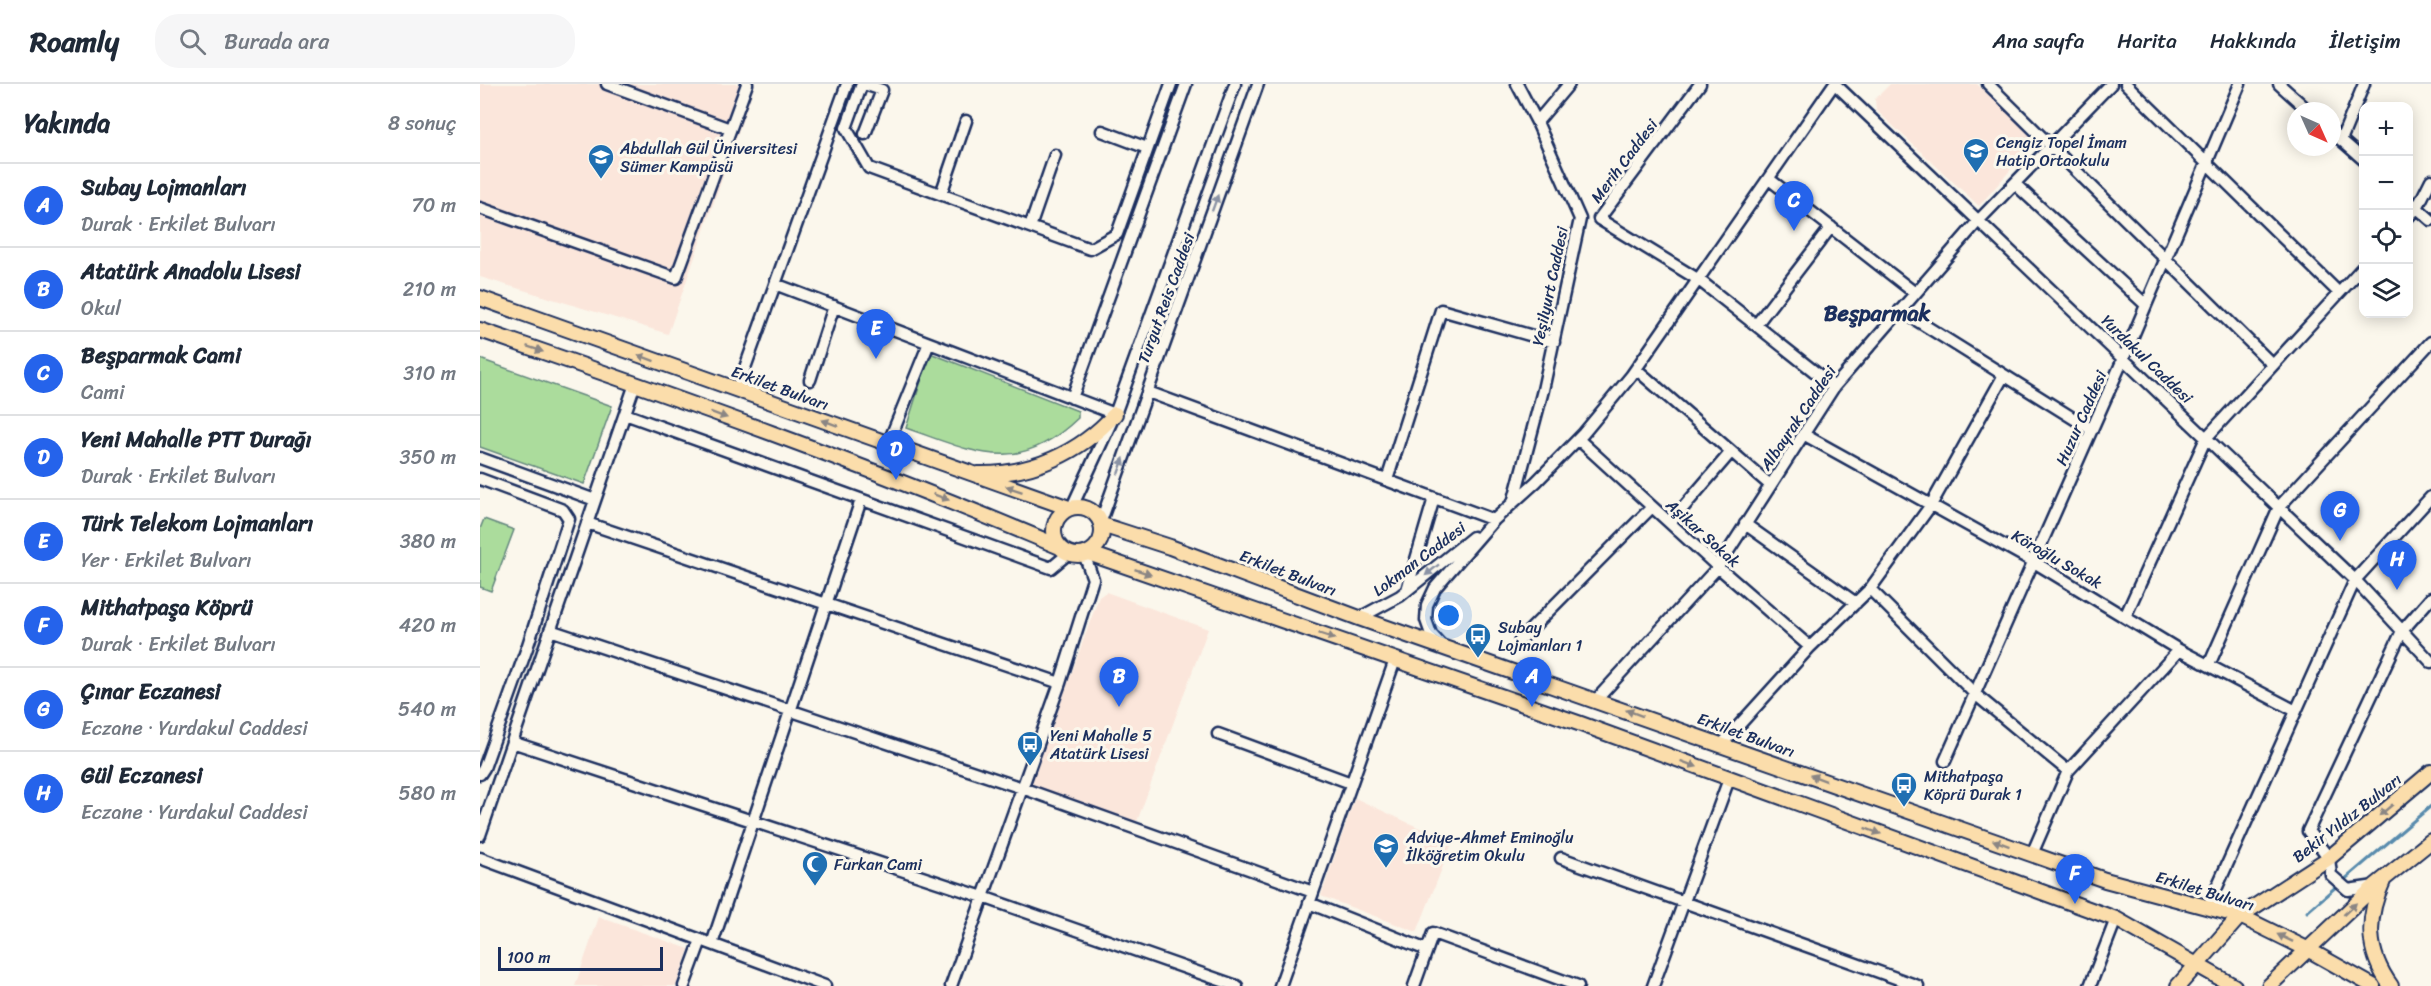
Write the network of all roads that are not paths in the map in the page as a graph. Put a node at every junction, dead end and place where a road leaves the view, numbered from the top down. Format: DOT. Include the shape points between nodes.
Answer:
graph roads {
  1 [pos="607,84"];
  2 [pos="747,84"];
  3 [pos="846,84"];
  4 [pos="863,84"];
  5 [pos="1171,84"];
  6 [pos="1186,84"];
  7 [pos="1235,84"];
  8 [pos="1258,84"];
  9 [pos="1516,84"];
  10 [pos="1569,84"];
  11 [pos="1700,84"];
  12 [pos="1834,84"];
  13 [pos="1989,84"];
  14 [pos="2111,84"];
  15 [pos="2126,84"];
  16 [pos="2240,84"];
  17 [pos="2279,84"];
  18 [pos="2364,84"];
  19 [pos="2299,102"];
  20 [pos="966,121"];
  21 [pos="1537,122"];
  22 [pos="730,129"];
  23 [pos="1102,131"];
  24 [pos="865,135"];
  25 [pos="2341,140"];
  26 [pos="2051,146"];
  27 [pos="1148,148"];
  28 [pos="1055,155"];
  29 [pos="2359,156"];
  30 [pos="2207,161"];
  31 [pos="1769,179"];
  32 [pos="2431,180"];
  33 [pos="2015,184"];
  34 [pos="941,194"];
  35 [pos="2413,204"];
  36 [pos="480,208"];
  37 [pos="1580,219"];
  38 [pos="1599,219"];
  39 [pos="1979,220"];
  40 [pos="2431,220"];
  41 [pos="1030,227"];
  42 [pos="1831,227"];
  43 [pos="2166,259"];
  44 [pos="2359,271"];
  45 [pos="1699,280"];
  46 [pos="775,284"];
  47 [pos="1915,293"];
  48 [pos="2339,293"];
  49 [pos="480,298"];
  50 [pos="2146,305"];
  51 [pos="834,306"];
  52 [pos="1900,310"];
  53 [pos="1756,325"];
  54 [pos="480,330"];
  55 [pos="1554,342"];
  56 [pos="2431,342"];
  57 [pos="929,343"];
  58 [pos="2124,357"];
  59 [pos="2273,365"];
  60 [pos="1636,369"];
  61 [pos="2004,375"];
  62 [pos="810,380"];
  63 [pos="635,384"];
  64 [pos="1834,387"];
  65 [pos="737,390"];
  66 [pos="1148,392"];
  67 [pos="1072,398"];
  68 [pos="624,414"];
  69 [pos="1115,414"];
  70 [pos="2092,430"];
  71 [pos="1803,434"];
  72 [pos="2206,438"];
  73 [pos="1578,439"];
  74 [pos="888,444"];
  75 [pos="1731,452"];
  76 [pos="480,458"];
  77 [pos="969,474"];
  78 [pos="480,479"];
  79 [pos="1387,480"];
  80 [pos="1770,485"];
  81 [pos="2431,497"];
  82 [pos="1434,498"];
  83 [pos="595,500"];
  84 [pos="861,500"];
  85 [pos="1513,504"];
  86 [pos="1931,505"];
  87 [pos="1652,507"];
  88 [pos="2279,507"];
  89 [pos="1071,508"];
  90 [pos="1494,520"];
  91 [pos="587,523"];
  92 [pos="1101,523"];
  93 [pos="1670,523"];
  94 [pos="1745,524"];
  95 [pos="1065,550"];
  96 [pos="1086,553"];
  97 [pos="2034,562"];
  98 [pos="1718,567"];
  99 [pos="2355,580"];
  100 [pos="1870,589"];
  101 [pos="1407,590"];
  102 [pos="2431,598"];
  103 [pos="1856,603"];
  104 [pos="826,604"];
  105 [pos="2125,617"];
  106 [pos="1359,618"];
  107 [pos="550,630"];
  108 [pos="2402,631"];
  109 [pos="1520,640"];
  110 [pos="1442,646"];
  111 [pos="1810,647"];
  112 [pos="2180,650"];
  113 [pos="1395,660"];
  114 [pos="2431,662"];
  115 [pos="2209,665"];
  116 [pos="1060,683"];
  117 [pos="1976,694"];
  118 [pos="1596,700"];
  119 [pos="790,710"];
  120 [pos="2296,711"];
  121 [pos="1218,734"];
  122 [pos="512,742"];
  123 [pos="1722,744"];
  124 [pos="1945,761"];
  125 [pos="2068,771"];
  126 [pos="2431,772"];
  127 [pos="480,774"];
  128 [pos="1729,778"];
  129 [pos="1351,783"];
  130 [pos="1022,788"];
  131 [pos="753,821"];
  132 [pos="480,835"];
  133 [pos="2431,841"];
  134 [pos="2032,854"];
  135 [pos="480,858"];
  136 [pos="1561,858"];
  137 [pos="2329,858"];
  138 [pos="2379,883"];
  139 [pos="983,897"];
  140 [pos="1311,898"];
  141 [pos="1684,902"];
  142 [pos="2208,907"];
  143 [pos="2240,916"];
  144 [pos="2116,919"];
  145 [pos="706,942"];
  146 [pos="2307,948"];
  147 [pos="1427,950"];
  148 [pos="2197,965"];
  149 [pos="684,986"];
  150 [pos="825,986"];
  151 [pos="951,986"];
  152 [pos="1237,986"];
  153 [pos="1280,986"];
  154 [pos="1414,986"];
  155 [pos="1578,986"];
  156 [pos="1653,986"];
  157 [pos="1917,986"];
  158 [pos="2090,986"];
  159 [pos="2178,986"];
  160 [pos="2234,986"];
  161 [pos="2269,986"];
  162 [pos="2373,986"];
  163 [pos="2391,986"];
  1 -- 22 [label="street"];
  2 -- 22 [label="street"];
  3 -- 46 [label="street"];
  4 -- 24 [label="street" via="882,90"];
  4 -- 34 [label="street" via="846,128 868,168"];
  5 -- 27 [label="street"];
  6 -- 67 [label="street"];
  7 -- 69 [label="street, Turgut Reis Caddesi"];
  66 -- 8 [label="street, Turgut Reis Caddesi, one-way"];
  9 -- 21 [label="street, Yeşilyurt Caddesi"];
  10 -- 21 [label="street"];
  11 -- 38 [label="street, Merih Caddesi"];
  12 -- 31 [label="street"];
  12 -- 39 [label="street, Yurdakul Caddesi"];
  13 -- 26 [label="street"];
  14 -- 26 [label="street, Albayrak Caddesi"];
  15 -- 30 [label="street"];
  16 -- 30 [label="street, Huzur Caddesi"];
  17 -- 19 [label="street"];
  18 -- 25 [label="street"];
  20 -- 34 [label="street"];
  21 -- 37 [label="street, Yeşilyurt Caddesi"];
  22 -- 36 [label="street" via="676,278"];
  23 -- 27 [label="street"];
  25 -- 29 [label="street"];
  26 -- 33 [label="street, Albayrak Caddesi"];
  26 -- 43 [label="street"];
  27 -- 41 [label="street" via="1116,234 1090,249"];
  28 -- 41 [label="street"];
  30 -- 43 [label="street, Huzur Caddesi"];
  30 -- 48 [label="street"];
  31 -- 42 [label="street"];
  31 -- 45 [label="street"];
  32 -- 35 [label="street"];
  33 -- 39 [label="street, Albayrak Caddesi"];
  33 -- 50 [label="street"];
  34 -- 41 [label="street"];
  35 -- 40 [label="street"];
  37 -- 38 [label="street"];
  37 -- 55 [label="street, Yeşilyurt Caddesi"];
  38 -- 45 [label="street, Merih Caddesi"];
  39 -- 47 [label="street, Albayrak Caddesi"];
  39 -- 58 [label="street, Yurdakul Caddesi"];
  42 -- 47 [label="street"];
  42 -- 53 [label="street"];
  43 -- 50 [label="street, Huzur Caddesi"];
  43 -- 59 [label="street"];
  44 -- 48 [label="street"];
  45 -- 53 [label="street, Merih Caddesi"];
  45 -- 60 [label="street"];
  46 -- 51 [label="street"];
  46 -- 65 [label="street"];
  47 -- 52 [label="street, Albayrak Caddesi"];
  48 -- 59 [label="street"];
  65 -- 49 [label="main road, Erkilet Bulvarı, one-way"];
  50 -- 58 [label="street, Huzur Caddesi"];
  51 -- 57 [label="street"];
  51 -- 62 [label="street"];
  52 -- 61 [label="street"];
  52 -- 64 [label="street, Albayrak Caddesi"];
  53 -- 64 [label="street, Merih Caddesi"];
  54 -- 63 [label="main road, one-way"];
  55 -- 79 [label="street" via="1441,310"];
  55 -- 85 [label="street, Yeşilyurt Caddesi"];
  56 -- 88 [label="street"];
  57 -- 67 [label="street"];
  57 -- 74 [label="street"];
  58 -- 70 [label="street, Huzur Caddesi"];
  58 -- 72 [label="street, Yurdakul Caddesi"];
  59 -- 72 [label="street"];
  60 -- 73 [label="street"];
  60 -- 75 [label="street"];
  61 -- 70 [label="street"];
  61 -- 86 [label="street"];
  63 -- 68 [label="street"];
  63 -- 95 [label="main road, one-way" via="879,474"];
  64 -- 71 [label="street, Albayrak Caddesi"];
  74 -- 65 [label="main road, Erkilet Bulvarı, one-way"];
  66 -- 79 [label="street"];
  92 -- 66 [label="street, Turgut Reis Caddesi, one-way"];
  67 -- 69 [label="street"];
  68 -- 83 [label="street"];
  68 -- 84 [label="street"];
  69 -- 77 [label="main road" via="1092,436 1054,459 1004,472"];
  69 -- 89 [label="street, Turgut Reis Caddesi"];
  70 -- 97 [label="street, Huzur Caddesi"];
  71 -- 80 [label="street, Albayrak Caddesi"];
  71 -- 86 [label="street, Köroğlu Sokak"];
  72 -- 88 [label="street, Yurdakul Caddesi"];
  72 -- 105 [label="street"];
  73 -- 85 [label="street"];
  73 -- 87 [label="street, Aşikar Sokak"];
  74 -- 77 [label="main road, Erkilet Bulvarı"];
  75 -- 80 [label="street"];
  75 -- 93 [label="street"];
  76 -- 83 [label="street"];
  89 -- 77 [label="main road, Erkilet Bulvarı, one-way"];
  78 -- 127 [label="street" via="563,510 569,519"];
  79 -- 82 [label="street"];
  80 -- 94 [label="street, Albayrak Caddesi"];
  81 -- 99 [label="street"];
  82 -- 90 [label="street"];
  82 -- 101 [label="street"];
  83 -- 91 [label="street"];
  84 -- 95 [label="street" via="1051,568"];
  84 -- 104 [label="street"];
  85 -- 90 [label="street"];
  86 -- 97 [label="street, Köroğlu Sokak"];
  86 -- 100 [label="street"];
  87 -- 93 [label="street, Aşikar Sokak"];
  87 -- 109 [label="street"];
  88 -- 99 [label="street, Yurdakul Caddesi"];
  88 -- 115 [label="street"];
  89 -- 92 [label="main road" via="1091,510"];
  89 -- 95 [label="main road" via="1060,515 1055,525 1055,537"];
  90 -- 101 [label="street, Lokman Caddesi, one-way"];
  90 -- 110 [label="street" via="1429,599 1428,627"];
  91 -- 104 [label="street"];
  91 -- 107 [label="street"];
  92 -- 96 [label="main road" via="1101,540"];
  92 -- 106 [label="main road, Erkilet Bulvarı"];
  93 -- 98 [label="street, Aşikar Sokak"];
  94 -- 98 [label="street, Albayrak Caddesi"];
  94 -- 103 [label="street"];
  95 -- 96 [label="main road"];
  96 -- 113 [label="main road, one-way"];
  96 -- 116 [label="street" via="1093,579"];
  97 -- 105 [label="street, Köroğlu Sokak"];
  97 -- 117 [label="street, Huzur Caddesi"];
  98 -- 111 [label="street, Aşikar Sokak"];
  98 -- 118 [label="street, Albayrak Caddesi"];
  99 -- 108 [label="street, Yurdakul Caddesi"];
  99 -- 120 [label="street"];
  100 -- 103 [label="street"];
  100 -- 117 [label="street"];
  101 -- 106 [label="street, Lokman Caddesi"];
  102 -- 108 [label="street"];
  103 -- 111 [label="street"];
  104 -- 116 [label="street"];
  104 -- 119 [label="street"];
  105 -- 112 [label="street, Köroğlu Sokak"];
  106 -- 110 [label="main road, Erkilet Bulvarı"];
  107 -- 119 [label="street"];
  107 -- 122 [label="street"];
  108 -- 114 [label="street, Yurdakul Caddesi"];
  108 -- 137 [label="street" via="2308,831"];
  110 -- 118 [label="main road, Erkilet Bulvarı"];
  111 -- 123 [label="street"];
  112 -- 115 [label="street, Köroğlu Sokak"];
  112 -- 125 [label="street"];
  113 -- 128 [label="main road, one-way"];
  113 -- 129 [label="street"];
  115 -- 120 [label="street, Köroğlu Sokak"];
  116 -- 130 [label="street"];
  117 -- 124 [label="street, Huzur Caddesi"];
  117 -- 125 [label="street"];
  123 -- 118 [label="main road, Erkilet Bulvarı, one-way"];
  119 -- 130 [label="street"];
  119 -- 131 [label="street"];
  120 -- 142 [label="street"];
  121 -- 129 [label="street"];
  122 -- 131 [label="street"];
  122 -- 132 [label="street"];
  134 -- 123 [label="main road, Erkilet Bulvarı, one-way"];
  125 -- 134 [label="street"];
  126 -- 137 [label="main road, Bekir Yıldız Bulvarı, one-way"];
  128 -- 141 [label="street"];
  128 -- 144 [label="main road, one-way"];
  129 -- 140 [label="street"];
  130 -- 139 [label="street"];
  130 -- 140 [label="street"];
  131 -- 139 [label="street"];
  131 -- 145 [label="street"];
  133 -- 138 [label="main road"];
  134 -- 142 [label="main road, Erkilet Bulvarı" via="2105,880"];
  135 -- 145 [label="street"];
  136 -- 141 [label="street"];
  137 -- 138 [label="street" via="2331,875 2348,890"];
  137 -- 143 [label="main road, Bekir Yıldız Bulvarı"];
  146 -- 138 [label="main road, one-way"];
  138 -- 163 [label="main road" via="2370,938 2377,962"];
  139 -- 151 [label="street"];
  139 -- 152 [label="street"];
  140 -- 147 [label="street"];
  140 -- 153 [label="street"];
  141 -- 156 [label="street"];
  141 -- 157 [label="street"];
  142 -- 143 [label="main road, Erkilet Bulvarı"];
  146 -- 143 [label="main road, Erkilet Bulvarı, one-way"];
  143 -- 148 [label="main road, Bekir Yıldız Bulvarı"];
  144 -- 148 [label="main road"];
  144 -- 158 [label="street"];
  145 -- 149 [label="street"];
  145 -- 150 [label="street"];
  146 -- 161 [label="main road"];
  146 -- 162 [label="main road, Erkilet Bulvarı"];
  147 -- 154 [label="street"];
  147 -- 155 [label="street" via="1433,933"];
  148 -- 159 [label="main road, Bekir Yıldız Bulvarı"];
  148 -- 160 [label="main road"];
}
